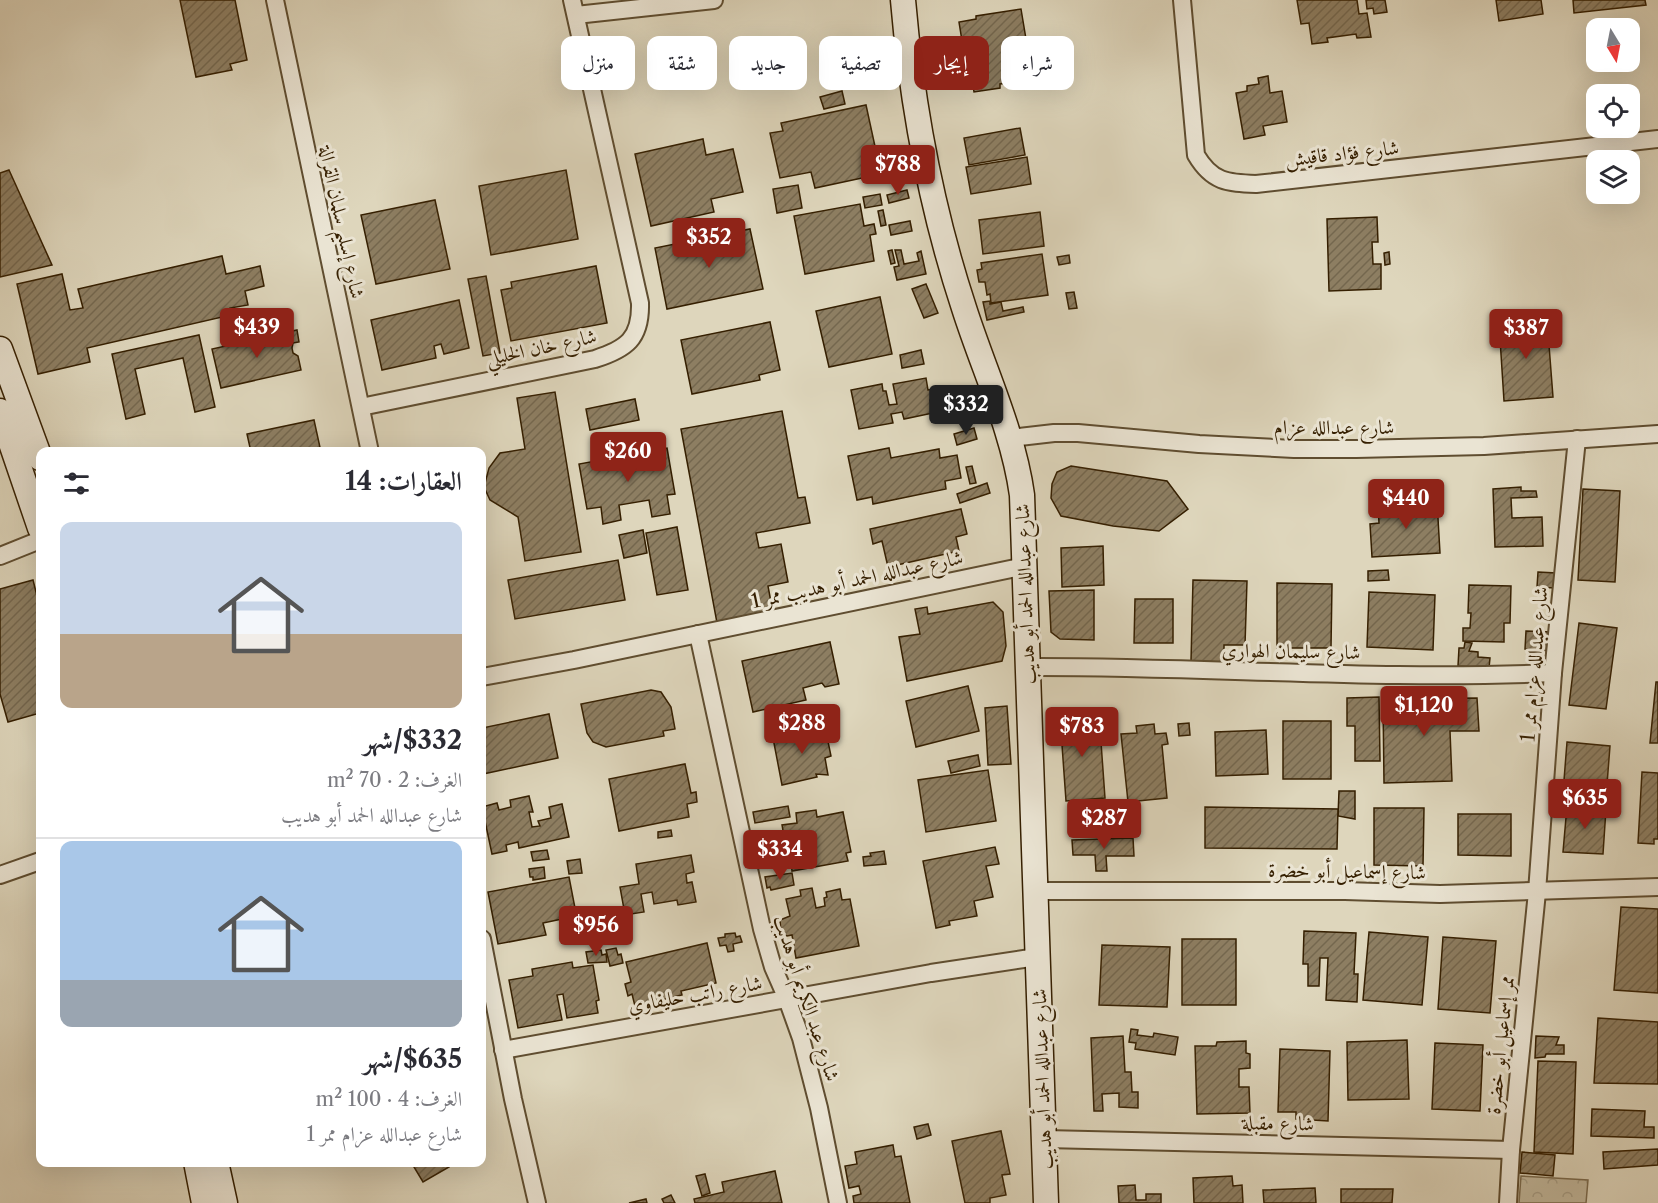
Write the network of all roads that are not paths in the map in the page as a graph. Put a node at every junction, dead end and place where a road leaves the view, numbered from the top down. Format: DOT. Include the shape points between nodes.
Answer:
graph roads {
  1 [pos="275,0"];
  2 [pos="714,0"];
  3 [pos="903,0"];
  4 [pos="1182,0"];
  5 [pos="574,7"];
  6 [pos="1658,139"];
  7 [pos="0,349"];
  8 [pos="361,407"];
  9 [pos="0,411"];
  10 [pos="1658,434"];
  11 [pos="1011,438"];
  12 [pos="1576,439"];
  13 [pos="36,447"];
  14 [pos="369,447"];
  15 [pos="36,516"];
  16 [pos="36,542"];
  17 [pos="0,556"];
  18 [pos="1025,566"];
  19 [pos="698,634"];
  20 [pos="1027,667"];
  21 [pos="1553,673"];
  22 [pos="486,676"];
  23 [pos="36,862"];
  24 [pos="0,875"];
  25 [pos="1658,887"];
  26 [pos="1035,891"];
  27 [pos="1537,892"];
  28 [pos="1037,957"];
  29 [pos="486,960"];
  30 [pos="787,999"];
  31 [pos="503,1050"];
  32 [pos="1044,1139"];
  33 [pos="1511,1150"];
  34 [pos="197,1167"];
  35 [pos="217,1167"];
  36 [pos="204,1203"];
  37 [pos="225,1203"];
  38 [pos="537,1203"];
  39 [pos="838,1203"];
  40 [pos="1046,1203"];
  41 [pos="1508,1203"];
  1 -- 8 [label="street, شارع إسليم سلمان القرالة"];
  2 -- 5 [label="street"];
  3 -- 11 [label="street, شارع عبدالله الحمد أبو هديب" via="926,172 964,309"];
  4 -- 6 [label="street, شارع فؤاد قاقيش" via="1196,155 1212,175 1225,180 1256,184"];
  5 -- 8 [label="street, شارع خان الخليلي" via="640,303 637,331 629,343 595,359"];
  7 -- 13 [label="street"];
  8 -- 14 [label="street, شارع إسليم سلمان القرالة"];
  9 -- 15 [label="street"];
  10 -- 12 [label="street, شارع عبدالله عزام"];
  11 -- 12 [label="street, شارع عبدالله عزام" via="1078,433 1294,449 1484,446"];
  11 -- 18 [label="street, شارع عبدالله الحمد أبو هديب" via="1022,495"];
  12 -- 21 [label="street, شارع عبدالله عزام ممر 1"];
  16 -- 17 [label="street"];
  18 -- 19 [label="street, شارع عبدالله الحمد أبو هديب ممر 1"];
  18 -- 20 [label="street, شارع عبدالله الحمد أبو هديب"];
  19 -- 22 [label="street"];
  19 -- 30 [label="street, شارع عبد الكريم أبو هديب" via="762,929"];
  20 -- 21 [label="street, شارع سليمان الهواري" via="1489,676"];
  20 -- 26 [label="street, شارع عبدالله الحمد أبو هديب"];
  21 -- 27 [label="street, شارع عبدالله عزام ممر 1"];
  23 -- 24 [label="street"];
  25 -- 27 [label="street, شارع إسماعيل أبو خضرة"];
  26 -- 27 [label="street, شارع إسماعيل أبو خضرة"];
  26 -- 28 [label="street, شارع عبدالله الحمد أبو هديب"];
  27 -- 33 [label="street, ممر إسماعيل أبو خضرة"];
  28 -- 30 [label="street, شارع راتب حليفاوي"];
  28 -- 32 [label="street, شارع عبدالله الحمد أبو هديب"];
  29 -- 31 [label="street"];
  30 -- 31 [label="street, شارع راتب حليفاوي"];
  30 -- 39 [label="street, شارع عبد الكريم أبو هديب" via="819,1108"];
  31 -- 38 [label="street"];
  32 -- 33 [label="street, شارع مقبلة"];
  32 -- 40 [label="street, شارع عبدالله الحمد أبو هديب"];
  33 -- 41 [label="street, ممر إسماعيل أبو خضرة"];
  34 -- 36 [label="street"];
  35 -- 37 [label="street"];
}
